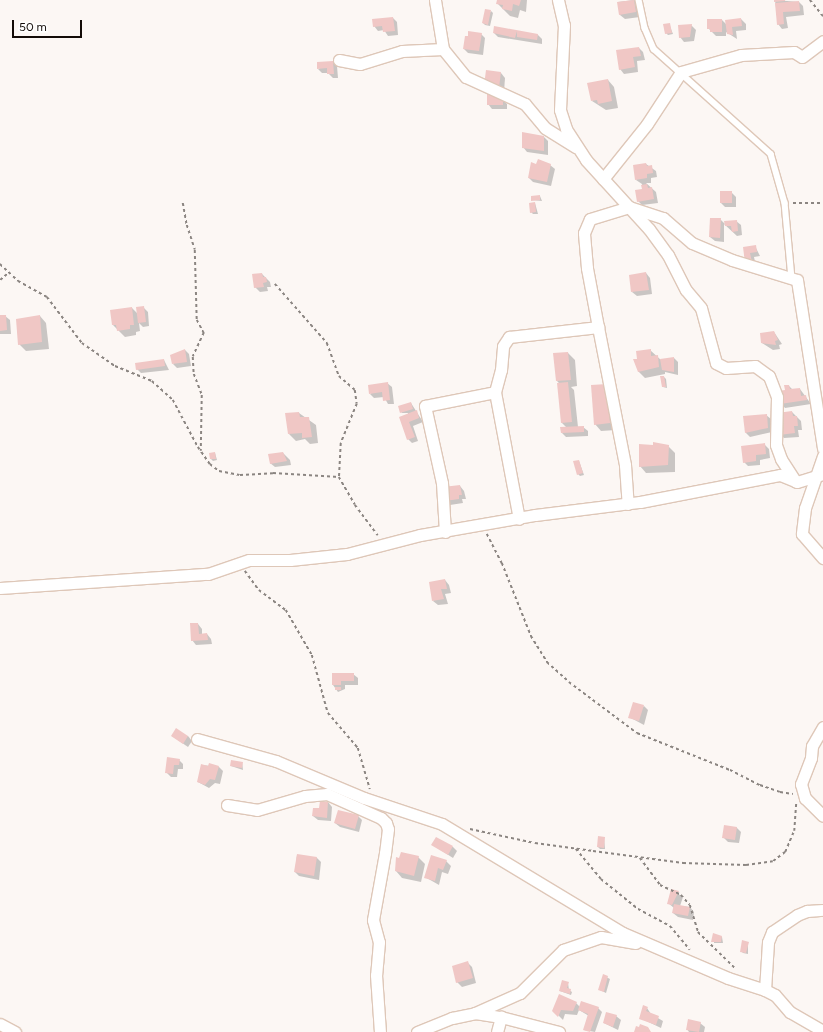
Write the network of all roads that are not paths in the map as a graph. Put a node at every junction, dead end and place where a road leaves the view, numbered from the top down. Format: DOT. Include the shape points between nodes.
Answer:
graph roads {
  1 [pos="435,0"];
  2 [pos="558,0"];
  3 [pos="639,0"];
  4 [pos="823,41"];
  5 [pos="443,49"];
  6 [pos="339,60"];
  7 [pos="681,72"];
  8 [pos="578,149"];
  9 [pos="603,179"];
  10 [pos="629,208"];
  11 [pos="792,278"];
  12 [pos="598,327"];
  13 [pos="495,392"];
  14 [pos="823,448"];
  15 [pos="823,456"];
  16 [pos="819,475"];
  17 [pos="797,482"];
  18 [pos="628,504"];
  19 [pos="519,519"];
  20 [pos="445,532"];
  21 [pos="823,558"];
  22 [pos="0,588"];
  23 [pos="823,727"];
  24 [pos="197,739"];
  25 [pos="227,805"];
  26 [pos="823,816"];
  27 [pos="823,910"];
  28 [pos="650,945"];
  29 [pos="765,990"];
  30 [pos="475,1014"];
  31 [pos="501,1017"];
  32 [pos="0,1024"];
  33 [pos="823,1031"];
  34 [pos="15,1032"];
  35 [pos="380,1032"];
  36 [pos="417,1032"];
  37 [pos="497,1032"];
  38 [pos="559,1032"];
  1 -- 5 [label="street"];
  2 -- 8 [label="street" via="564,25 560,110 566,129"];
  3 -- 7 [label="lane" via="645,28 654,49"];
  4 -- 7 [label="street" via="802,58 794,52 741,55"];
  5 -- 6 [label="street" via="402,51 360,64"];
  5 -- 8 [label="street" via="466,77 525,104 545,128"];
  7 -- 9 [label="street" via="647,124"];
  7 -- 11 [label="lane" via="771,154 785,202"];
  8 -- 9 [label="street"];
  9 -- 10 [label="street"];
  10 -- 11 [label="street" via="663,218 692,243 732,260"];
  10 -- 12 [label="street" via="590,219 584,233 587,268"];
  10 -- 17 [label="street" via="660,242 686,290 699,303 716,364 726,368 755,366 769,376 777,397 776,445 781,459"];
  11 -- 14 [label="street" via="797,280"];
  12 -- 13 [label="street" via="510,337 503,346 501,370"];
  12 -- 18 [label="street" via="624,465"];
  13 -- 19 [label="street"];
  13 -- 20 [label="street" via="425,406 442,483"];
  15 -- 16 [label="street"];
  16 -- 17 [label="street"];
  16 -- 21 [label="street" via="805,508 802,534"];
  17 -- 18 [label="street" via="780,475"];
  18 -- 19 [label="street"];
  19 -- 20 [label="street"];
  20 -- 22 [label="street" via="347,554 238,562 212,573 190,576 114,578"];
  23 -- 26 [label="street" via="812,746 811,758 801,784 805,798"];
  24 -- 28 [label="street" via="276,761 373,800 442,824 623,933"];
  25 -- 35 [label="street" via="257,810 305,796 327,794 381,818 386,823 388,829 385,853 373,920 379,942 376,988"];
  27 -- 29 [label="street" via="807,911 772,932 768,942"];
  28 -- 29 [label="street" via="728,978"];
  28 -- 30 [label="street" via="601,937 563,950 520,993"];
  29 -- 33 [label="street" via="775,995 790,1012"];
  30 -- 31 [label="street"];
  30 -- 36 [label="street" via="452,1018"];
  31 -- 37 [label="street"];
  31 -- 38 [label="street"];
  32 -- 34 [label="street"];
}
